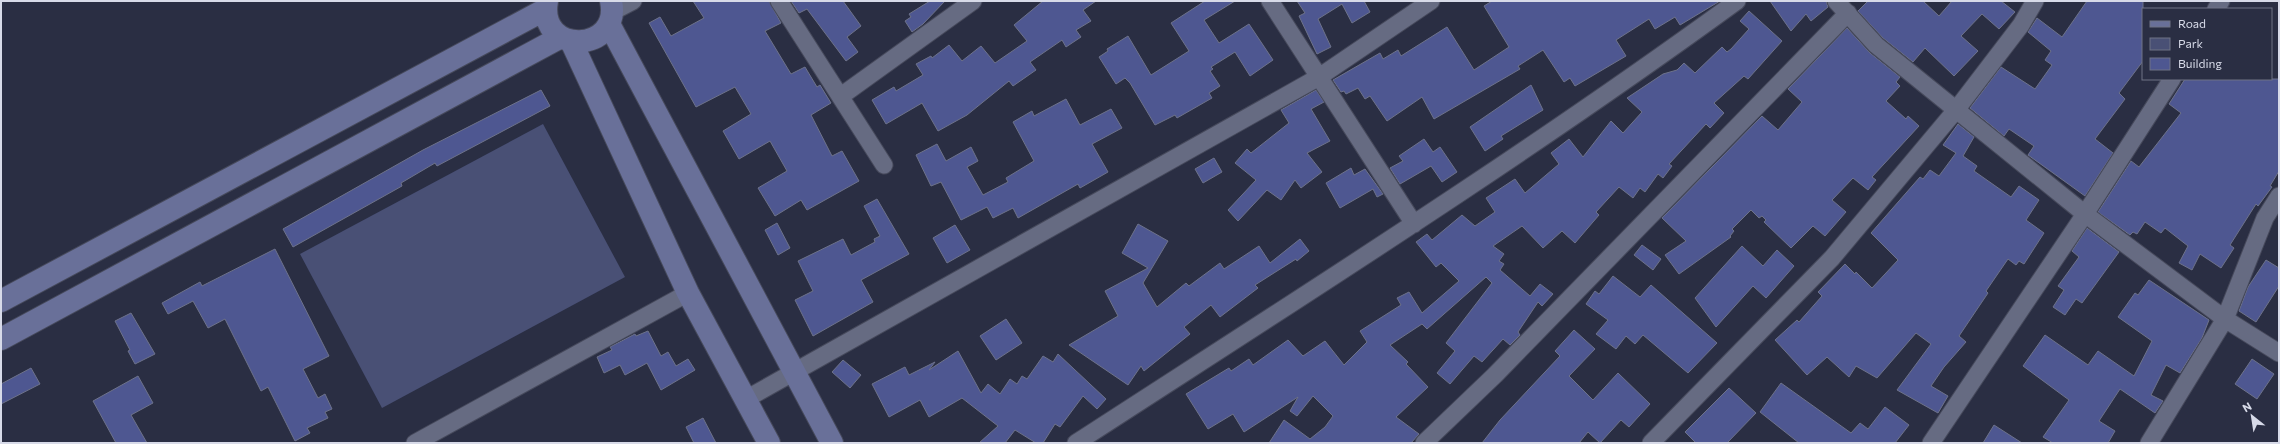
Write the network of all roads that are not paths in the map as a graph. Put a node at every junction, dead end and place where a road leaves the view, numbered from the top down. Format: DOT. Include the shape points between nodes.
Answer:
graph roads {
  1 [pos="632,1"];
  2 [pos="779,1"];
  3 [pos="973,1"];
  4 [pos="1270,1"];
  5 [pos="1431,1"];
  6 [pos="1737,1"];
  7 [pos="1836,1"];
  8 [pos="2035,1"];
  9 [pos="547,5"];
  10 [pos="611,12"];
  11 [pos="1848,13"];
  12 [pos="566,39"];
  13 [pos="1319,77"];
  14 [pos="2171,80"];
  15 [pos="841,96"];
  16 [pos="1956,110"];
  17 [pos="884,165"];
  18 [pos="2279,196"];
  19 [pos="2085,214"];
  20 [pos="1414,224"];
  21 [pos="688,293"];
  22 [pos="1,301"];
  23 [pos="2225,319"];
  24 [pos="1,339"];
  25 [pos="2279,353"];
  26 [pos="794,372"];
  27 [pos="746,399"];
  28 [pos="415,443"];
  29 [pos="769,443"];
  30 [pos="832,443"];
  31 [pos="1076,443"];
  32 [pos="1424,443"];
  33 [pos="1651,443"];
  34 [pos="1931,443"];
  35 [pos="2149,443"];
  1 -- 10 [label="street"];
  2 -- 15 [label="street"];
  3 -- 15 [label="street"];
  4 -- 13 [label="street"];
  5 -- 13 [label="street"];
  6 -- 20 [label="street" via="1642,71"];
  7 -- 11 [label="street"];
  8 -- 16 [label="street" via="2021,25"];
  9 -- 12 [label="street" via="552,30"];
  9 -- 22 [label="street"];
  10 -- 12 [label="street" via="602,33 593,39 582,42"];
  10 -- 26 [label="street"];
  11 -- 16 [label="street" via="1876,45"];
  11 -- 32 [label="street" via="1494,376"];
  12 -- 21 [label="street"];
  12 -- 24 [label="street"];
  13 -- 20 [label="street"];
  13 -- 26 [label="street"];
  14 -- 19 [label="street"];
  15 -- 17 [label="street"];
  16 -- 19 [label="street"];
  16 -- 33 [label="street" via="1832,258"];
  18 -- 23 [label="street" via="2265,218"];
  19 -- 23 [label="street"];
  19 -- 34 [label="street"];
  20 -- 31 [label="street"];
  21 -- 27 [label="street"];
  21 -- 28 [label="street"];
  23 -- 25 [label="street"];
  23 -- 35 [label="street"];
  26 -- 27 [label="street"];
  26 -- 30 [label="street"];
  27 -- 29 [label="street"];
}
